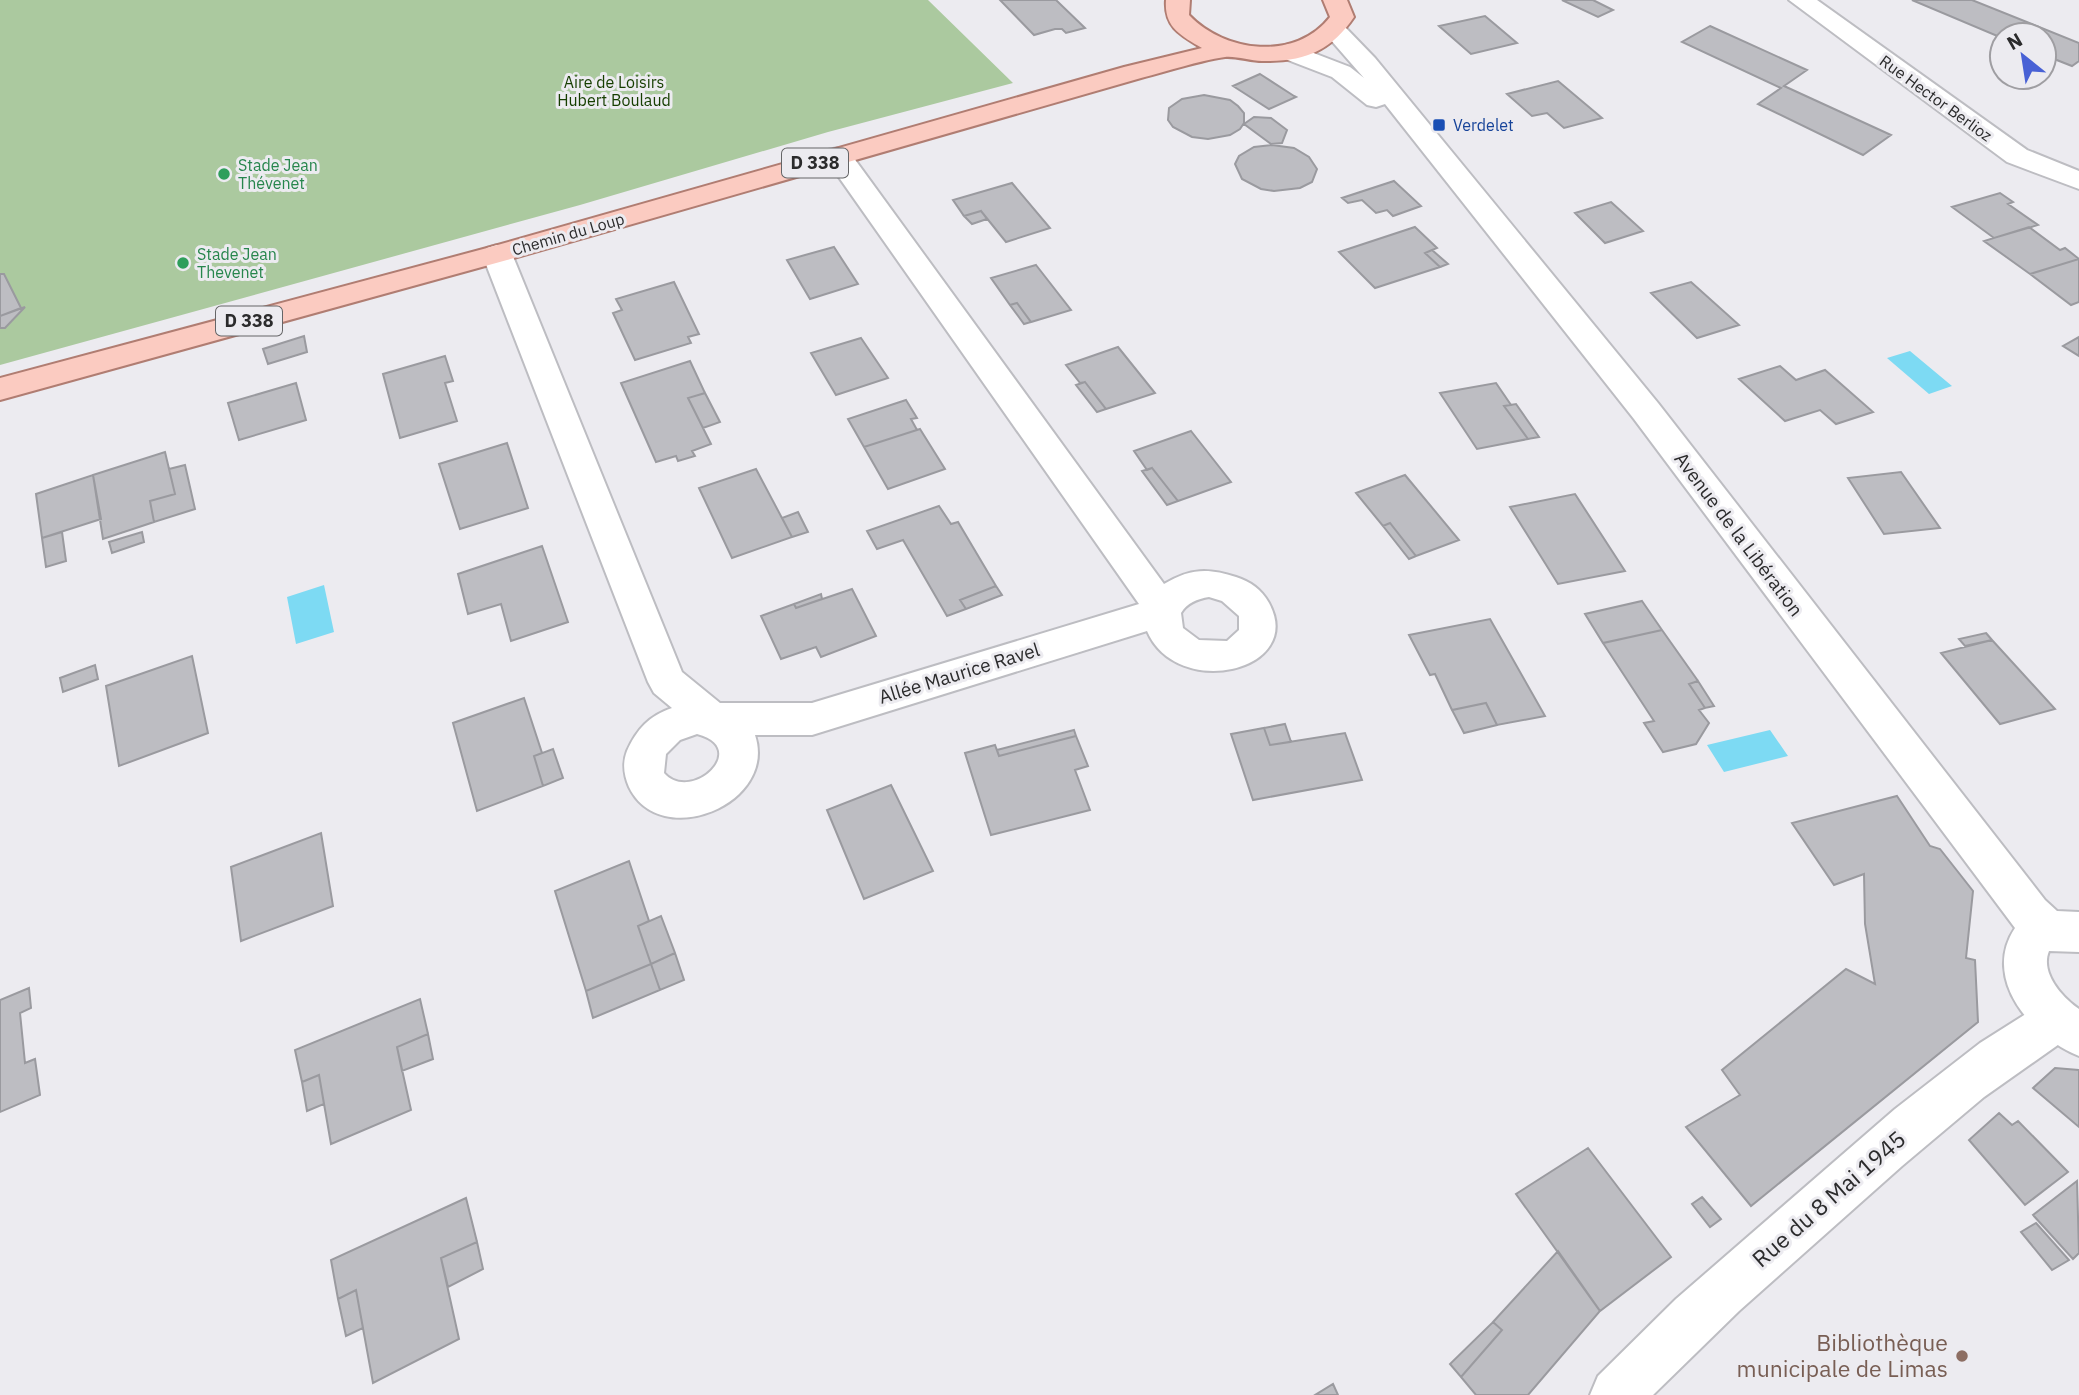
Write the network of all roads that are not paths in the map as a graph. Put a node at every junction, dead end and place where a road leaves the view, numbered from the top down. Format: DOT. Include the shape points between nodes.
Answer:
graph roads {
  1 [pos="1178,0"];
  2 [pos="1335,0"];
  3 [pos="1801,0"];
  4 [pos="1184,26"];
  5 [pos="1335,31"];
  6 [pos="1228,49"];
  7 [pos="1289,52"];
  8 [pos="1133,72"];
  9 [pos="1427,139"];
  10 [pos="838,156"];
  11 [pos="2079,181"];
  12 [pos="497,254"];
  13 [pos="0,389"];
  14 [pos="2063,931"];
  15 [pos="2068,1027"];
  16 [pos="1617,1395"];
  1 -- 4 [label="main road" via="1178,16"];
  2 -- 5 [label="main road" via="1342,17"];
  3 -- 11 [label="street, Rue Hector Berlioz" via="2017,156"];
  4 -- 6 [label="main road"];
  4 -- 8 [label="main road, Chemin du Loup / D 338"];
  5 -- 7 [label="main road" via="1324,40"];
  5 -- 9 [label="street, Avenue de la Libération"];
  6 -- 7 [label="main road"];
  6 -- 8 [label="main road, Chemin du Loup / D 338"];
  7 -- 9 [label="street, Avenue de la Libération" via="1341,72"];
  8 -- 10 [label="main road, Chemin du Loup / D 338"];
  9 -- 14 [label="street, Avenue de la Libération" via="1646,411 2031,914"];
  10 -- 12 [label="main road, Chemin du Loup / D 338"];
  10 -- 12 [label="street, Allée Maurice Ravel" via="1164,611 812,719 712,719 667,682"];
  12 -- 13 [label="main road, Chemin du Loup / D 338"];
  14 -- 15 [label="street" via="2034,938 2025,950 2023,965 2027,984 2039,1003"];
  15 -- 16 [label="street, Rue du 8 Mai 1945" via="2014,1046 1901,1135 1680,1328"];
}
